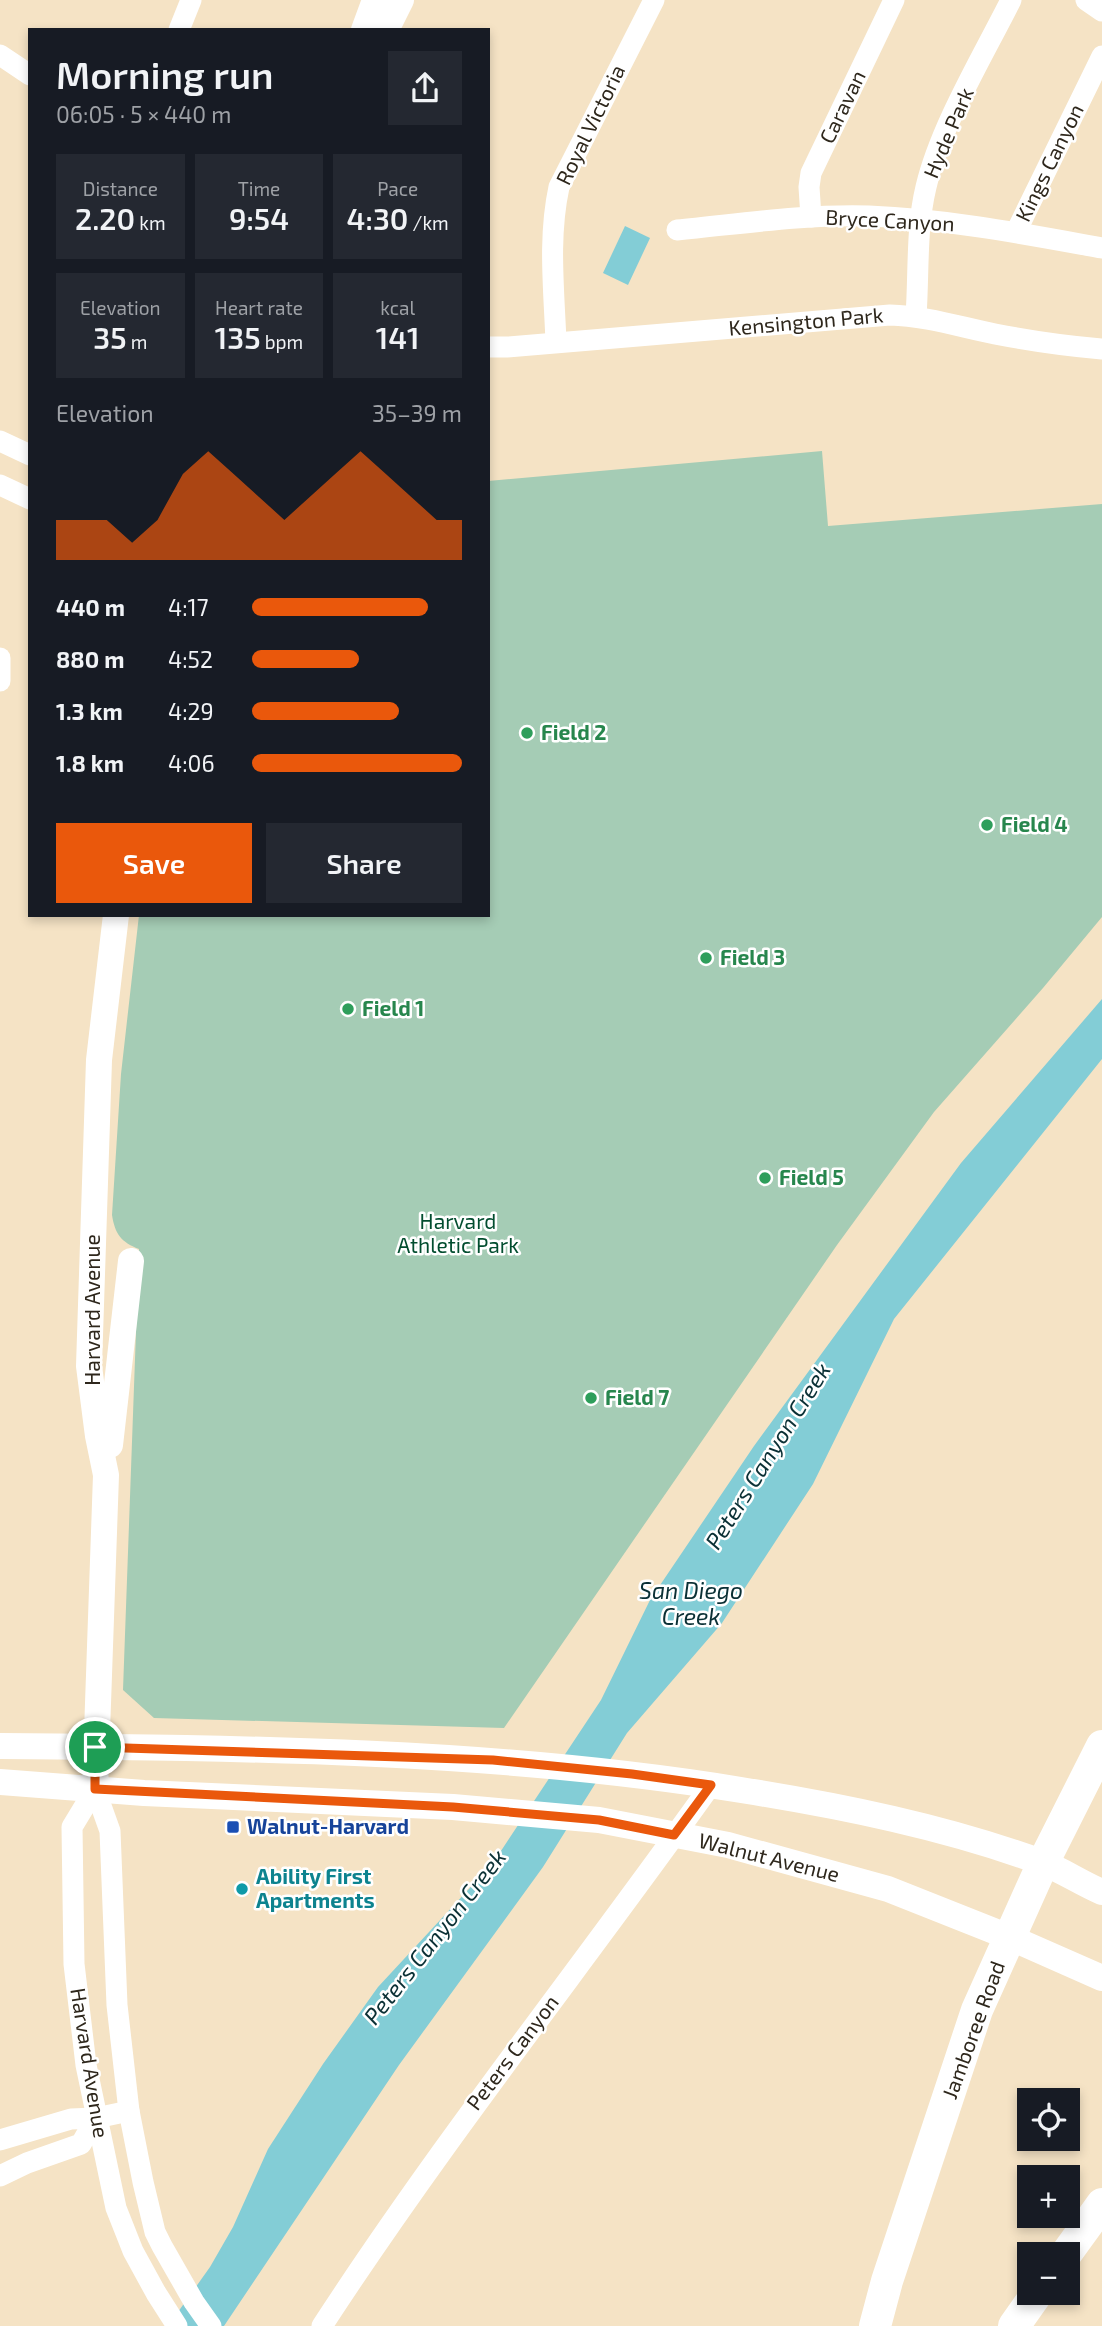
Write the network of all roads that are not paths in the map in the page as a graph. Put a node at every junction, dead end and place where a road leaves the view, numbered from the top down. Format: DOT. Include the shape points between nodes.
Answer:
graph roads {
  1 [pos="191,0"];
  2 [pos="375,0"];
  3 [pos="401,0"];
  4 [pos="654,0"];
  5 [pos="894,0"];
  6 [pos="1011,0"];
  7 [pos="1086,0"];
  8 [pos="1102,10"];
  9 [pos="180,28"];
  10 [pos="366,28"];
  11 [pos="387,28"];
  12 [pos="0,55"];
  13 [pos="1102,56"];
  14 [pos="28,74"];
  15 [pos="811,217"];
  16 [pos="921,220"];
  17 [pos="677,230"];
  18 [pos="1016,232"];
  19 [pos="1102,247"];
  20 [pos="916,316"];
  21 [pos="556,342"];
  22 [pos="498,347"];
  23 [pos="1102,348"];
  24 [pos="0,441"];
  25 [pos="28,455"];
  26 [pos="0,485"];
  27 [pos="28,498"];
  28 [pos="0,657"];
  29 [pos="0,681"];
  30 [pos="116,917"];
  31 [pos="131,1261"];
  32 [pos="106,1475"];
  33 [pos="0,1746"];
  34 [pos="1102,1746"];
  35 [pos="95,1747"];
  36 [pos="0,1782"];
  37 [pos="711,1785"];
  38 [pos="95,1789"];
  39 [pos="674,1835"];
  40 [pos="1043,1863"];
  41 [pos="1102,1892"];
  42 [pos="1009,1937"];
  43 [pos="1102,1978"];
  44 [pos="129,2110"];
  45 [pos="96,2118"];
  46 [pos="0,2140"];
  47 [pos="0,2176"];
  48 [pos="1102,2204"];
  49 [pos="1075,2242"];
  50 [pos="1029,2305"];
  51 [pos="177,2326"];
  52 [pos="211,2326"];
  53 [pos="322,2326"];
  54 [pos="873,2326"];
  55 [pos="1014,2326"];
  1 -- 9 [label="street"];
  2 -- 10 [label="main road"];
  3 -- 11 [label="main road"];
  4 -- 21 [label="street, Royal Victoria" via="559,187 552,243"];
  5 -- 15 [label="street, Caravan" via="811,173"];
  6 -- 16 [label="street, Hyde Park" via="933,162"];
  7 -- 8 [label="street"];
  12 -- 14 [label="street"];
  13 -- 18 [label="street, Kings Canyon"];
  15 -- 16 [label="street, Bryce Canyon"];
  15 -- 17 [label="street, Bryce Canyon"];
  16 -- 18 [label="street, Bryce Canyon"];
  16 -- 20 [label="street, Hyde Park"];
  18 -- 19 [label="street, Bryce Canyon"];
  20 -- 21 [label="street, Kensington Park"];
  20 -- 23 [label="street, Kensington Park" via="996,334"];
  21 -- 22 [label="street, Kensington Park"];
  24 -- 25 [label="street"];
  26 -- 27 [label="street"];
  28 -- 29 [label="street"];
  30 -- 32 [label="main road, Harvard Avenue" via="99,1060 89,1366"];
  31 -- 32 [label="main road"];
  32 -- 35 [label="main road, Harvard Avenue"];
  33 -- 35 [label="main road"];
  34 -- 40 [label="highway, Jamboree Road"];
  35 -- 37 [label="main road" via="533,1763"];
  35 -- 38 [label="main road, Harvard Avenue"];
  36 -- 38 [label="main road, Walnut Avenue"];
  37 -- 39 [label="street, Peters Canyon"];
  37 -- 40 [label="main road" via="848,1809"];
  38 -- 39 [label="main road, Walnut Avenue" via="503,1811 599,1820"];
  38 -- 44 [label="street, Harvard Avenue" via="110,1831 117,2006"];
  38 -- 45 [label="street, Harvard Avenue" via="72,1827 72,1922 79,2010"];
  39 -- 42 [label="main road, Walnut Avenue" via="888,1889"];
  39 -- 53 [label="street, Peters Canyon" via="384,2231"];
  40 -- 41 [label="main road"];
  40 -- 42 [label="highway, Jamboree Road"];
  42 -- 43 [label="main road, Walnut Avenue"];
  42 -- 54 [label="highway, Jamboree Road" via="976,2010"];
  44 -- 45 [label="street"];
  44 -- 52 [label="street, Harvard Avenue" via="155,2232"];
  45 -- 46 [label="street" via="71,2119"];
  45 -- 47 [label="street" via="81,2144"];
  45 -- 51 [label="street, Harvard Avenue" via="116,2208 133,2251"];
  48 -- 49 [label="highway"];
  50 -- 55 [label="highway"];
}
